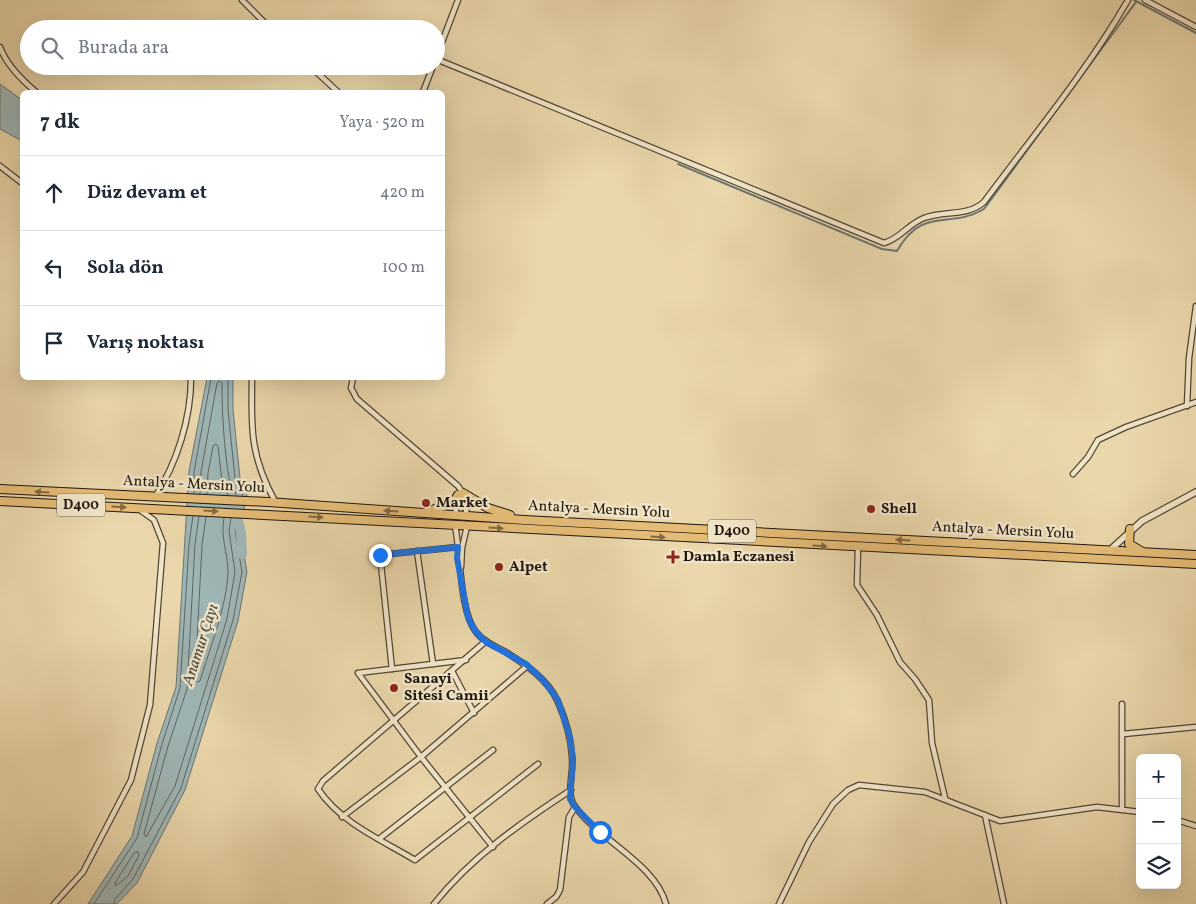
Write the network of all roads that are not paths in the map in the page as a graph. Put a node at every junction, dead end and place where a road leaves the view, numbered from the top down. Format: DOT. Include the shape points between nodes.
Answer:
graph roads {
  1 [pos="242,0"];
  2 [pos="458,0"];
  3 [pos="1128,0"];
  4 [pos="1145,0"];
  5 [pos="263,20"];
  6 [pos="1196,26"];
  7 [pos="445,34"];
  8 [pos="0,47"];
  9 [pos="445,62"];
  10 [pos="320,75"];
  11 [pos="430,75"];
  12 [pos="34,90"];
  13 [pos="336,90"];
  14 [pos="424,90"];
  15 [pos="0,166"];
  16 [pos="20,181"];
  17 [pos="1196,306"];
  18 [pos="191,380"];
  19 [pos="252,380"];
  20 [pos="352,380"];
  21 [pos="1196,402"];
  22 [pos="1187,406"];
  23 [pos="1073,474"];
  24 [pos="0,489"];
  25 [pos="460,491"];
  26 [pos="1196,492"];
  27 [pos="157,498"];
  28 [pos="0,501"];
  29 [pos="272,502"];
  30 [pos="137,508"];
  31 [pos="424,513"];
  32 [pos="455,515"];
  33 [pos="467,516"];
  34 [pos="524,520"];
  35 [pos="455,526"];
  36 [pos="467,526"];
  37 [pos="1130,529"];
  38 [pos="458,547"];
  39 [pos="858,548"];
  40 [pos="417,551"];
  41 [pos="1108,551"];
  42 [pos="1145,553"];
  43 [pos="1196,555"];
  44 [pos="1108,560"];
  45 [pos="1196,564"];
  46 [pos="461,571"];
  47 [pos="486,642"];
  48 [pos="466,660"];
  49 [pos="433,664"];
  50 [pos="527,666"];
  51 [pos="392,668"];
  52 [pos="452,671"];
  53 [pos="1122,704"];
  54 [pos="474,713"];
  55 [pos="395,721"];
  56 [pos="1196,727"];
  57 [pos="1123,734"];
  58 [pos="493,750"];
  59 [pos="421,757"];
  60 [pos="538,764"];
  61 [pos="445,787"];
  62 [pos="571,790"];
  63 [pos="945,798"];
  64 [pos="575,807"];
  65 [pos="1122,809"];
  66 [pos="1136,811"];
  67 [pos="985,815"];
  68 [pos="342,817"];
  69 [pos="469,817"];
  70 [pos="1181,821"];
  71 [pos="1196,826"];
  72 [pos="379,839"];
  73 [pos="493,847"];
  74 [pos="54,904"];
  75 [pos="434,904"];
  76 [pos="547,904"];
  77 [pos="666,904"];
  78 [pos="779,904"];
  79 [pos="1004,904"];
  1 -- 5 [label="street"];
  2 -- 7 [label="street"];
  3 -- 9 [label="street" via="1065,93 984,202 966,212 925,217 910,224 894,240 884,243"];
  4 -- 6 [label="street"];
  8 -- 12 [label="street"];
  10 -- 13 [label="street"];
  11 -- 14 [label="street"];
  15 -- 16 [label="street"];
  17 -- 22 [label="street"];
  18 -- 27 [label="street" via="184,425 170,472"];
  19 -- 29 [label="street" via="252,426 257,465"];
  20 -- 25 [label="street" via="350,388 357,399"];
  21 -- 22 [label="street"];
  22 -- 23 [label="street" via="1098,440"];
  27 -- 24 [label="highway, Antalya - Mersin Yolu / D400, one-way"];
  25 -- 31 [label="highway" via="453,503"];
  25 -- 32 [label="street"];
  25 -- 33 [label="street"];
  25 -- 34 [label="highway" via="488,508"];
  26 -- 37 [label="street"];
  27 -- 29 [label="highway, Antalya - Mersin Yolu / D400"];
  28 -- 30 [label="highway, Antalya - Mersin Yolu / D400, one-way"];
  31 -- 29 [label="highway, Antalya - Mersin Yolu / D400, one-way"];
  30 -- 35 [label="highway, Antalya - Mersin Yolu / D400, one-way"];
  30 -- 74 [label="street" via="154,520 163,543 150,705 132,780 83,872"];
  31 -- 32 [label="highway, Antalya - Mersin Yolu / D400"];
  32 -- 33 [label="highway, Antalya - Mersin Yolu / D400"];
  32 -- 35 [label="highway"];
  33 -- 34 [label="highway, Antalya - Mersin Yolu / D400"];
  33 -- 36 [label="highway"];
  41 -- 34 [label="highway, Antalya - Mersin Yolu / D400, one-way"];
  35 -- 36 [label="highway, Antalya - Mersin Yolu / D400"];
  35 -- 38 [label="street"];
  36 -- 39 [label="highway, Antalya - Mersin Yolu / D400, one-way"];
  36 -- 46 [label="street"];
  37 -- 41 [label="street"];
  37 -- 42 [label="highway" via="1129,544"];
  38 -- 40 [label="street"];
  38 -- 46 [label="street"];
  39 -- 44 [label="highway, Antalya - Mersin Yolu / D400"];
  39 -- 63 [label="street" via="858,585 878,615 900,662 929,700 932,743"];
  40 -- 49 [label="street"];
  40 -- 51 [label="street" via="380,555"];
  41 -- 42 [label="highway, Antalya - Mersin Yolu / D400"];
  41 -- 44 [label="highway"];
  42 -- 43 [label="highway, Antalya - Mersin Yolu / D400"];
  44 -- 45 [label="highway, Antalya - Mersin Yolu / D400"];
  46 -- 47 [label="street" via="468,618"];
  47 -- 48 [label="street"];
  47 -- 50 [label="street"];
  48 -- 49 [label="street"];
  48 -- 52 [label="street"];
  49 -- 51 [label="street"];
  50 -- 54 [label="street"];
  50 -- 62 [label="street" via="558,700 566,722 573,759"];
  51 -- 55 [label="street" via="358,673"];
  52 -- 54 [label="street"];
  52 -- 55 [label="street"];
  53 -- 57 [label="street"];
  54 -- 59 [label="street"];
  55 -- 59 [label="street"];
  55 -- 68 [label="street" via="323,781 318,789 329,806"];
  56 -- 57 [label="street"];
  57 -- 65 [label="street"];
  58 -- 61 [label="street"];
  59 -- 61 [label="street"];
  59 -- 68 [label="street"];
  60 -- 69 [label="street"];
  61 -- 69 [label="street"];
  61 -- 72 [label="street"];
  62 -- 64 [label="street" via="570,799"];
  62 -- 73 [label="street"];
  63 -- 67 [label="street"];
  63 -- 78 [label="street" via="925,792 874,786 848,790 833,804 809,842"];
  64 -- 76 [label="street" via="569,817 560,890"];
  64 -- 77 [label="street" via="650,876"];
  65 -- 66 [label="street"];
  65 -- 67 [label="street" via="1096,807 1000,821"];
  67 -- 79 [label="street"];
  68 -- 72 [label="street"];
  69 -- 72 [label="street" via="415,860"];
  69 -- 73 [label="street"];
  70 -- 71 [label="street"];
  73 -- 75 [label="street" via="454,878"];
}
